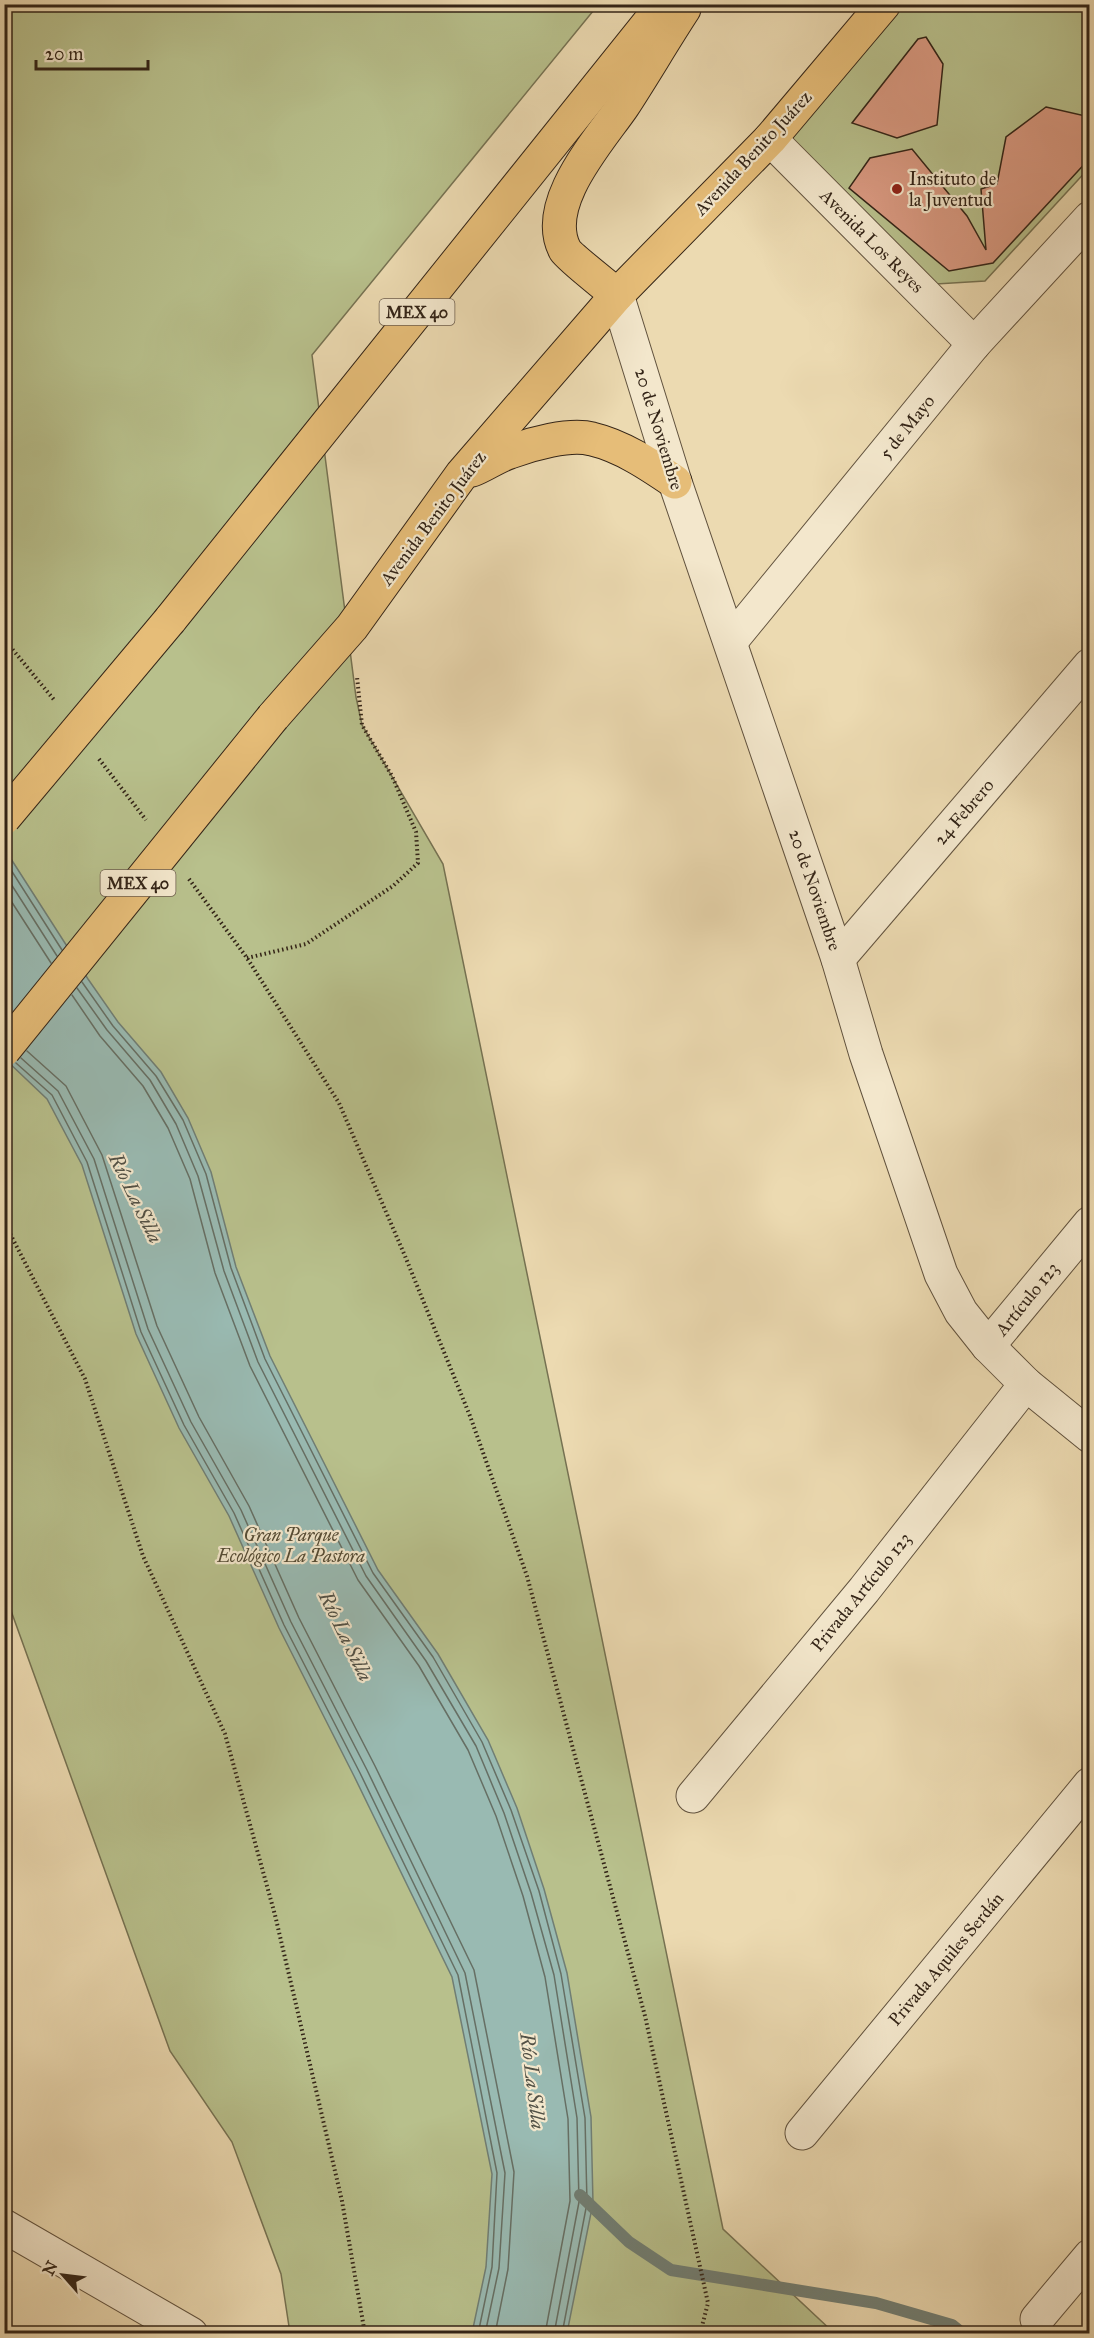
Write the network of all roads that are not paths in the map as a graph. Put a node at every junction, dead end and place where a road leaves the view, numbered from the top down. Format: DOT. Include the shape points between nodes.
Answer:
graph roads {
  1 [pos="664,4"];
  2 [pos="686,4"];
  3 [pos="884,4"];
  4 [pos="770,139"];
  5 [pos="1089,218"];
  6 [pos="617,295"];
  7 [pos="974,344"];
  8 [pos="462,474"];
  9 [pos="675,482"];
  10 [pos="731,641"];
  11 [pos="1089,665"];
  12 [pos="4,818"];
  13 [pos="838,959"];
  14 [pos="4,1050"];
  15 [pos="1089,1223"];
  16 [pos="988,1347"];
  17 [pos="1026,1384"];
  18 [pos="1089,1436"];
  19 [pos="1089,1784"];
  20 [pos="693,1796"];
  21 [pos="802,2133"];
  22 [pos="4,2226"];
  23 [pos="1089,2256"];
  24 [pos="1037,2319"];
  25 [pos="191,2334"];
  1 -- 12 [label="main road, MEX 40, bridge" via="170,620"];
  2 -- 6 [label="main road" via="622,108 586,155 561,212 560,231 566,251"];
  3 -- 4 [label="main road, Avenida Benito Juárez / MEX 40"];
  4 -- 6 [label="main road, Avenida Benito Juárez / MEX 40"];
  4 -- 7 [label="street, Avenida Los Reyes"];
  5 -- 7 [label="street, 5 de Mayo"];
  6 -- 8 [label="main road, Avenida Benito Juárez / MEX 40"];
  6 -- 9 [label="street, 20 de Noviembre"];
  7 -- 10 [label="street, 5 de Mayo"];
  8 -- 9 [label="main road" via="508,452 541,442 591,438"];
  8 -- 14 [label="main road, Avenida Benito Juárez / MEX 40, bridge" via="352,627 273,717"];
  9 -- 10 [label="street, 20 de Noviembre"];
  10 -- 13 [label="street, 20 de Noviembre"];
  11 -- 13 [label="street, 24 Febrero"];
  13 -- 16 [label="street, 20 de Noviembre" via="941,1274 961,1312"];
  15 -- 16 [label="street, Artículo 123"];
  16 -- 17 [label="street, 20 de Noviembre"];
  17 -- 18 [label="street, 20 de Noviembre"];
  17 -- 20 [label="street, Privada Artículo 123" via="864,1590"];
  19 -- 21 [label="street, Privada Aquiles Serdán"];
  22 -- 25 [label="street"];
  23 -- 24 [label="street"];
}
